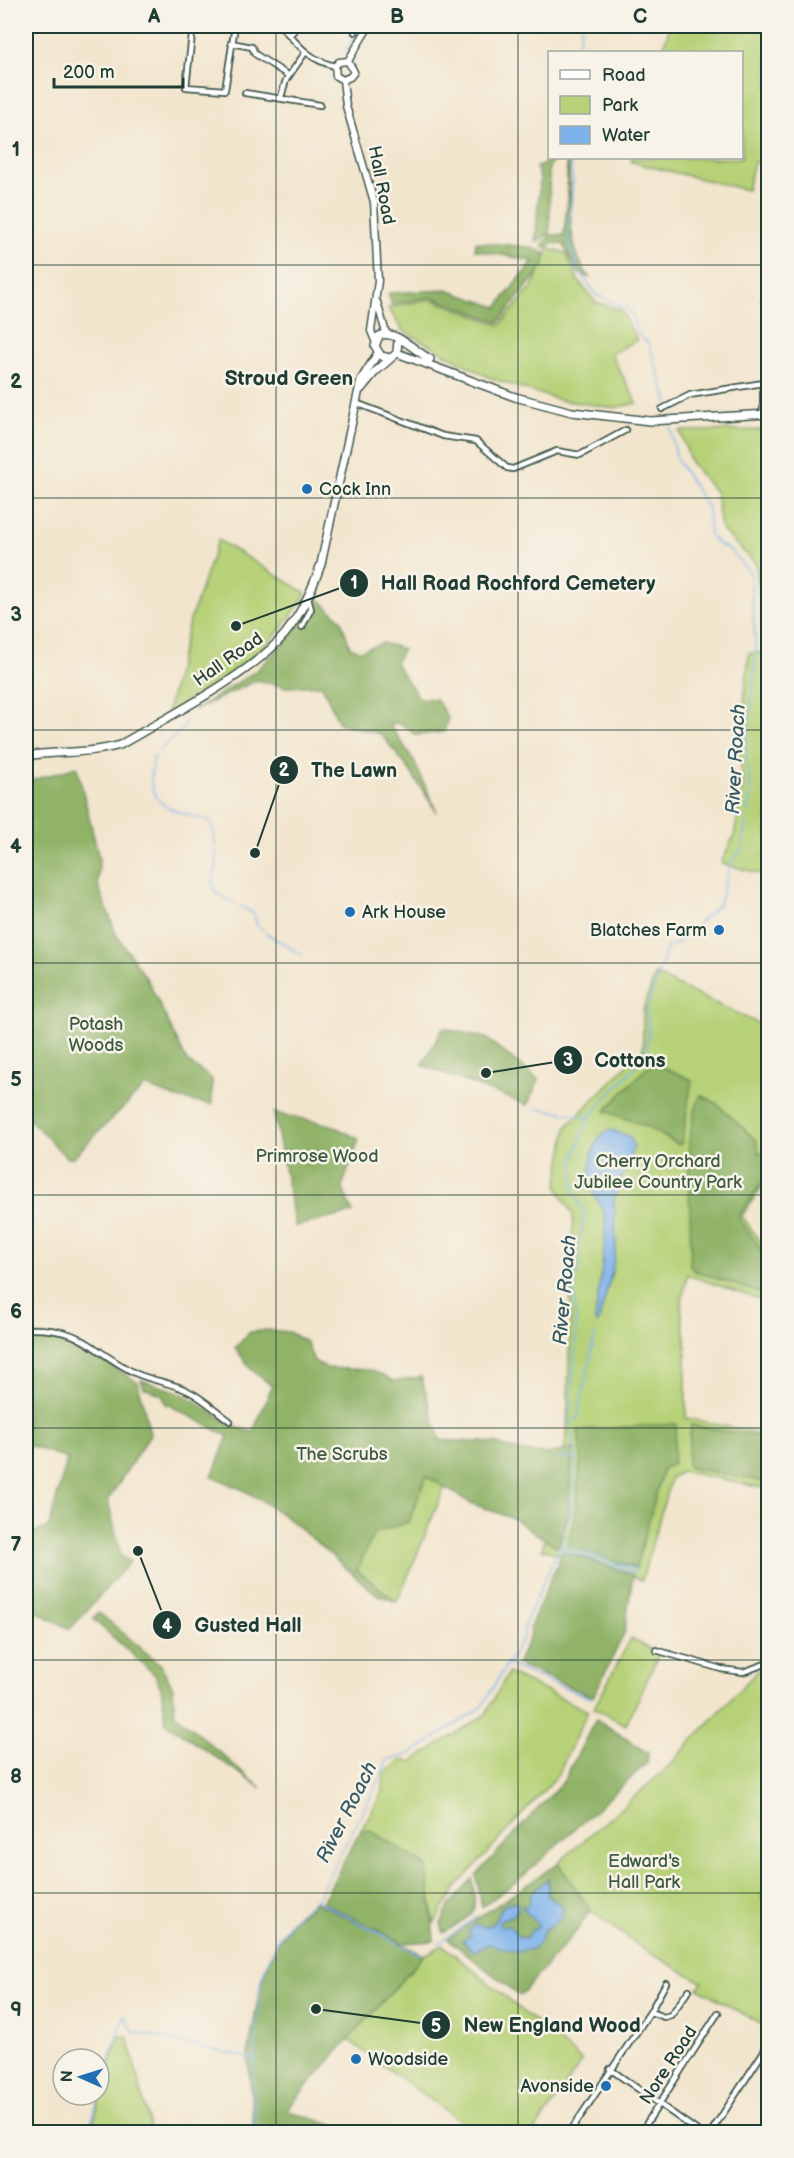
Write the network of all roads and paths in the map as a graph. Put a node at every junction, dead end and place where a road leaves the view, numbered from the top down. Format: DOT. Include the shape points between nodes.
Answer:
graph roads {
  1 [pos="193,26"];
  2 [pos="235,26"];
  3 [pos="281,26"];
  4 [pos="299,26"];
  5 [pos="357,26"];
  6 [pos="369,26"];
  7 [pos="355,32"];
  8 [pos="290,35"];
  9 [pos="231,43"];
  10 [pos="305,53"];
  11 [pos="348,61"];
  12 [pos="335,66"];
  13 [pos="289,76"];
  14 [pos="343,80"];
  15 [pos="245,93"];
  16 [pos="281,97"];
  17 [pos="320,105"];
  18 [pos="377,299"];
  19 [pos="386,333"];
  20 [pos="398,339"];
  21 [pos="376,343"];
  22 [pos="378,353"];
  23 [pos="398,353"];
  24 [pos="390,357"];
  25 [pos="456,374"];
  26 [pos="766,383"];
  27 [pos="356,403"];
  28 [pos="662,409"];
  29 [pos="767,416"];
  30 [pos="626,430"];
  31 [pos="308,598"];
  32 [pos="302,627"];
  33 [pos="26,756"];
  34 [pos="26,1329"];
  35 [pos="230,1421"];
  36 [pos="656,1650"];
  37 [pos="768,1663"];
  38 [pos="666,1983"];
  39 [pos="689,1990"];
  40 [pos="650,2012"];
  41 [pos="718,2013"];
  42 [pos="768,2045"];
  43 [pos="610,2069"];
  44 [pos="660,2103"];
  45 [pos="570,2133"];
  46 [pos="641,2133"];
  47 [pos="699,2133"];
  48 [pos="711,2133"];
  1 -- 9 [label="street" via="186,87 225,90"];
  2 -- 9 [label="street"];
  3 -- 8 [label="street"];
  4 -- 8 [label="street"];
  5 -- 7 [label="street"];
  6 -- 11 [label="street"];
  8 -- 10 [label="street"];
  9 -- 13 [label="street" via="252,47 255,54"];
  10 -- 12 [label="street"];
  10 -- 13 [label="street"];
  11 -- 12 [label="street"];
  11 -- 14 [label="street" via="354,72"];
  12 -- 14 [label="street" via="336,76"];
  13 -- 16 [label="street"];
  14 -- 18 [label="street, Hall Road" via="346,106 374,202"];
  15 -- 16 [label="street"];
  16 -- 17 [label="street"];
  18 -- 19 [label="street, Hall Road"];
  18 -- 21 [label="street, Hall Road" via="371,331"];
  19 -- 20 [label="main road"];
  19 -- 21 [label="main road"];
  20 -- 23 [label="main road"];
  20 -- 25 [label="main road"];
  21 -- 22 [label="main road"];
  22 -- 24 [label="main road"];
  22 -- 27 [label="main road, Hall Road" via="361,380"];
  23 -- 24 [label="main road"];
  23 -- 25 [label="main road"];
  24 -- 27 [label="main road, Hall Road" via="369,378"];
  25 -- 29 [label="main road" via="547,407 605,417 650,421"];
  26 -- 28 [label="street" via="690,394"];
  26 -- 29 [label="street"];
  27 -- 30 [label="street" via="443,436 476,441 513,469 557,451 580,455"];
  27 -- 31 [label="main road, Hall Road" via="321,564"];
  31 -- 32 [label="street" via="311,609"];
  31 -- 33 [label="main road, Hall Road" via="285,635 267,652 120,745"];
  34 -- 35 [label="street" via="45,1328 76,1336 134,1373 187,1390"];
  36 -- 37 [label="street" via="743,1672"];
  38 -- 40 [label="street"];
  39 -- 40 [label="street" via="671,2015 664,2018"];
  40 -- 43 [label="street"];
  41 -- 44 [label="street, Nore Road"];
  42 -- 48 [label="street"];
  43 -- 44 [label="street"];
  43 -- 45 [label="street"];
  44 -- 46 [label="street, Nore Road"];
  44 -- 47 [label="street"];
}
